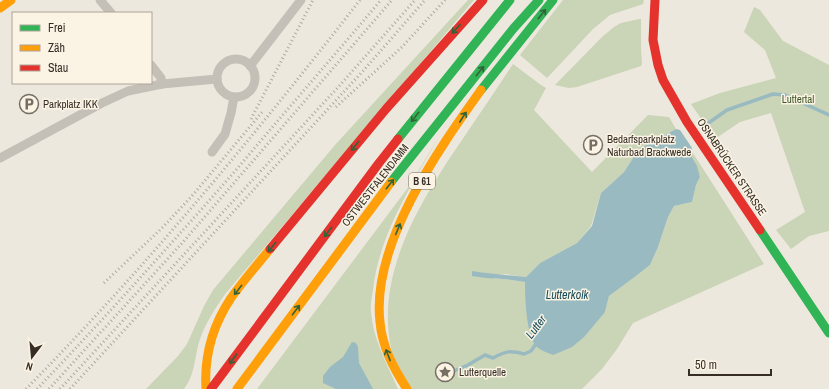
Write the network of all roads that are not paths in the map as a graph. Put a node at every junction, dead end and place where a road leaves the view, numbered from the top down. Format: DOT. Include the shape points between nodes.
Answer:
graph roads {
  1 [pos="11,0"];
  2 [pos="100,0"];
  3 [pos="301,0"];
  4 [pos="483,0"];
  5 [pos="510,0"];
  6 [pos="539,0"];
  7 [pos="553,0"];
  8 [pos="656,0"];
  9 [pos="0,8"];
  10 [pos="109,12"];
  11 [pos="152,66"];
  12 [pos="250,66"];
  13 [pos="217,79"];
  14 [pos="162,84"];
  15 [pos="234,97"];
  16 [pos="212,152"];
  17 [pos="0,158"];
  18 [pos="829,333"];
  19 [pos="206,389"];
  20 [pos="211,389"];
  21 [pos="238,389"];
  22 [pos="407,389"];
  1 -- 9 [label="main road"];
  2 -- 10 [label="street"];
  3 -- 12 [label="street"];
  4 -- 19 [label="main road, one-way" via="385,110 232,298 218,322 208,348"];
  5 -- 20 [label="main road, OSTWESTFALENDAMM, one-way" via="379,163"];
  21 -- 6 [label="main road, OSTWESTFALENDAMM / B 61, one-way" via="388,186"];
  22 -- 7 [label="main road, B 61, one-way" via="396,374 382,333 379,314 386,260 408,206 431,166 495,71"];
  8 -- 18 [label="main road, OSNABRÜCKER STRASSE" via="653,40 663,80 696,135"];
  11 -- 14 [label="street"];
  12 -- 13 [label="street" via="241,60 230,60 220,68"];
  12 -- 15 [label="street" via="254,76 253,86 246,94"];
  13 -- 14 [label="street"];
  13 -- 15 [label="street" via="222,91"];
  14 -- 17 [label="street" via="128,91"];
  15 -- 16 [label="street" via="225,134"];
}
